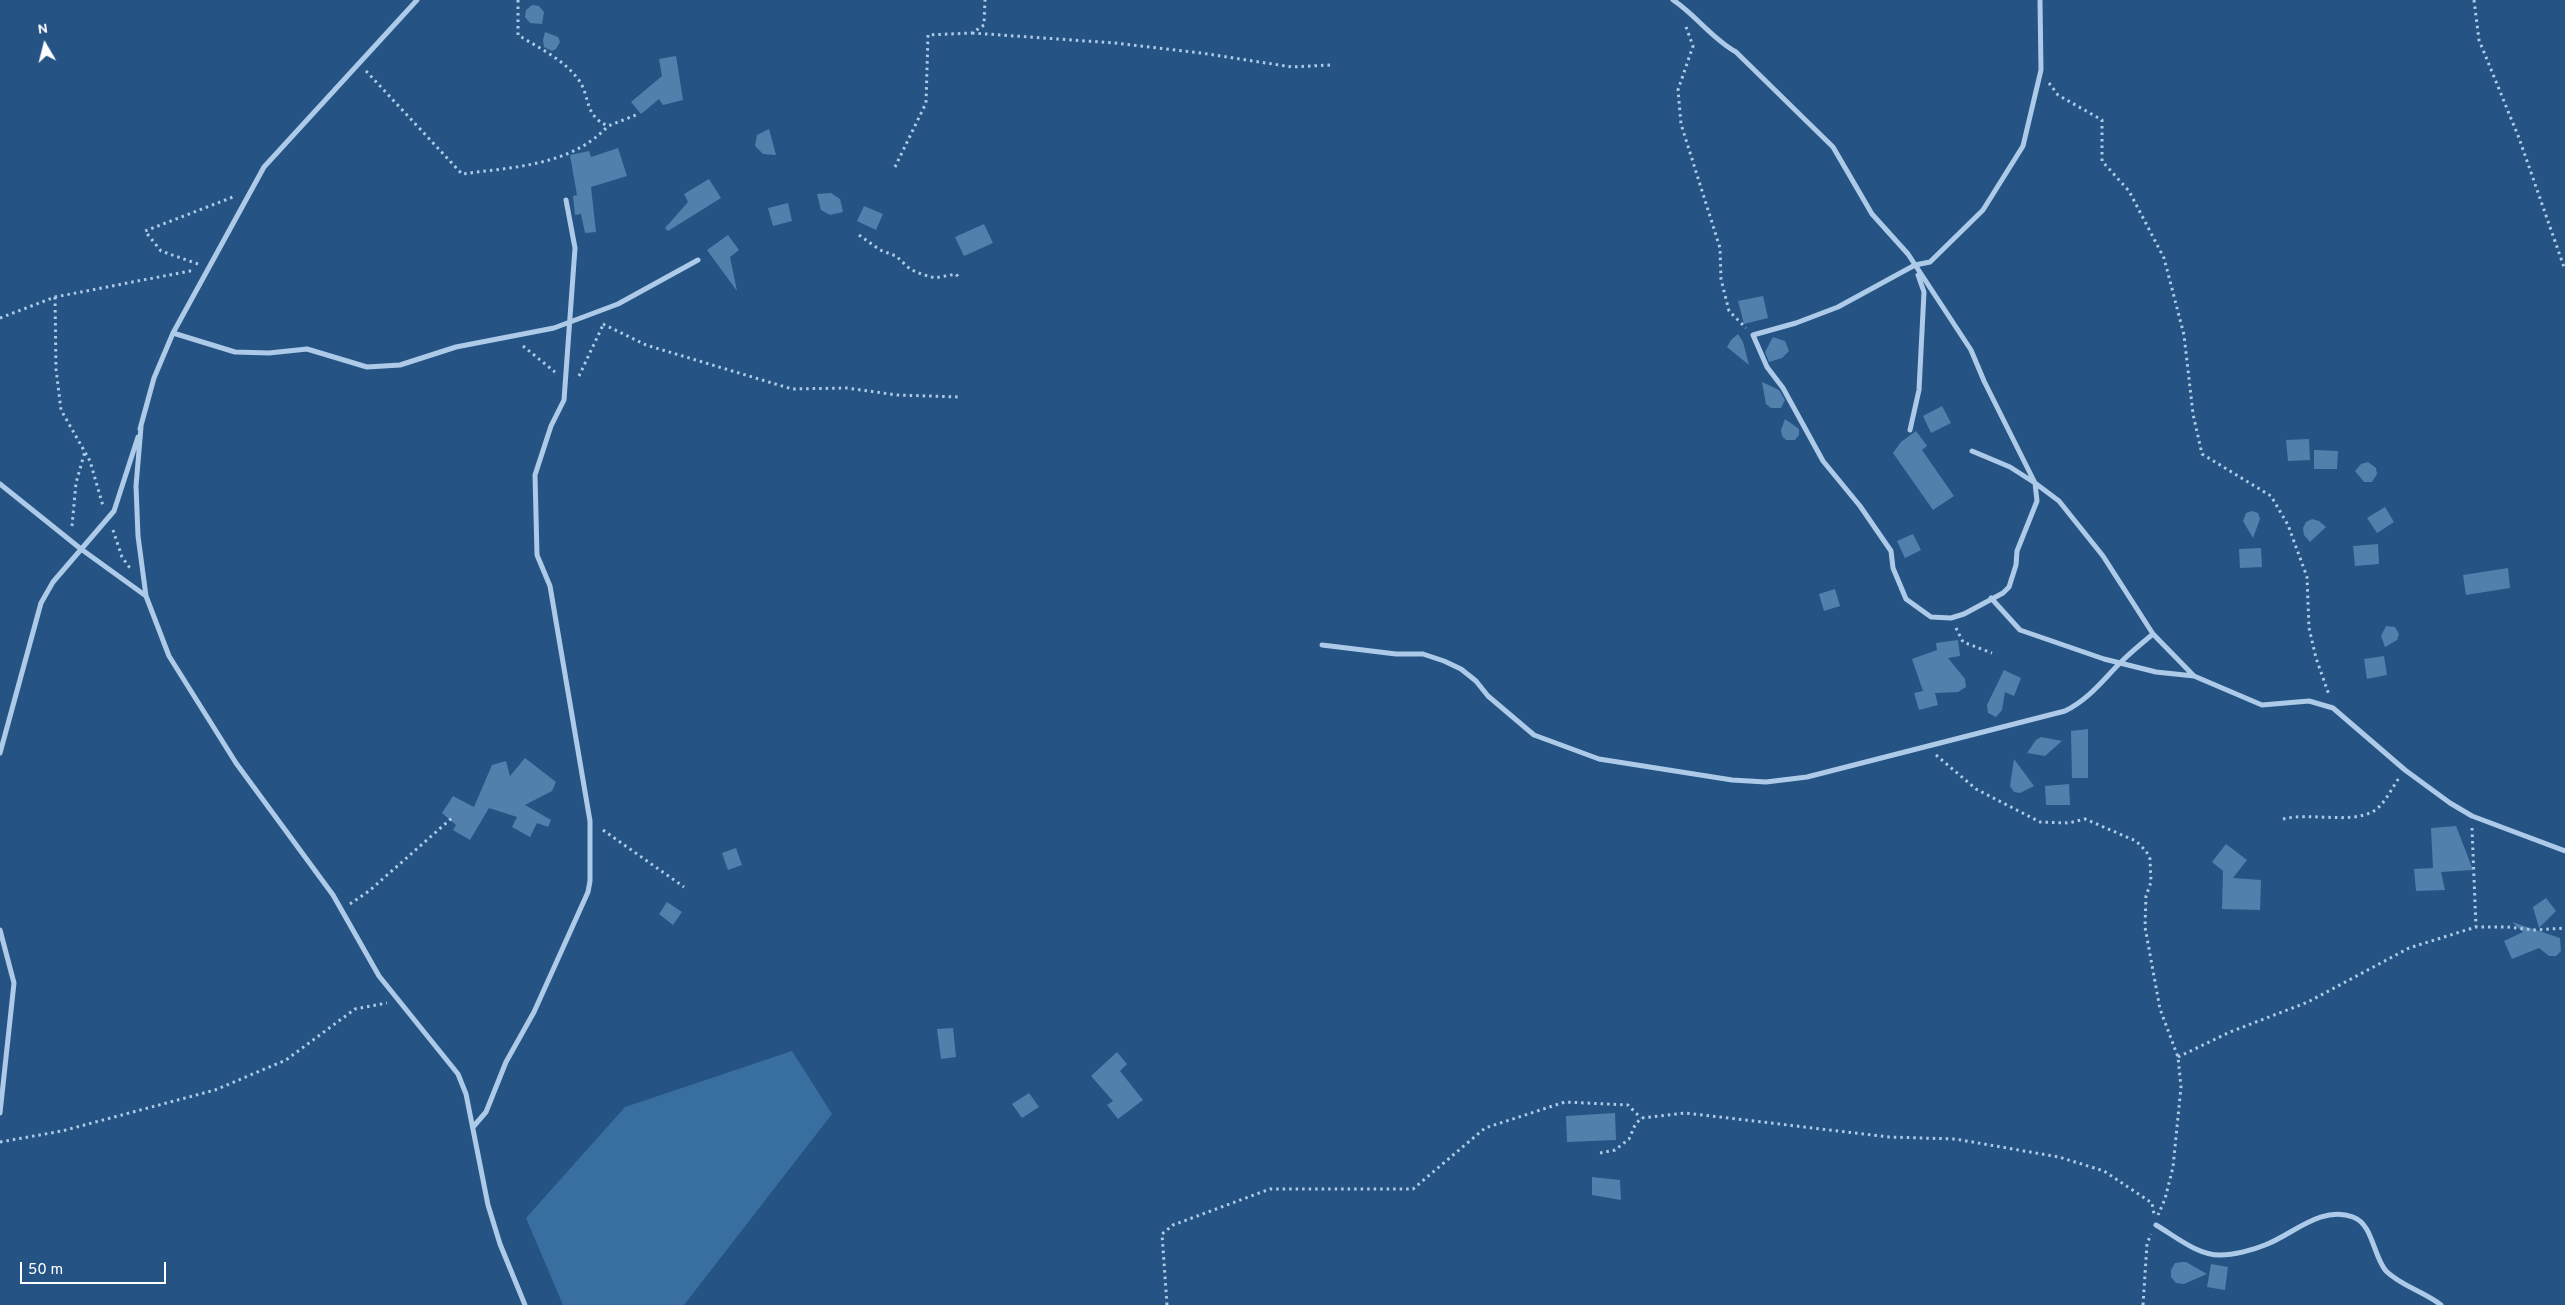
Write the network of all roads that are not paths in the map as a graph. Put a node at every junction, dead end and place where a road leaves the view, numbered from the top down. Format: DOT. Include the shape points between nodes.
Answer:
graph roads {
  1 [pos="417,0"];
  2 [pos="1673,0"];
  3 [pos="2040,0"];
  4 [pos="566,200"];
  5 [pos="698,260"];
  6 [pos="1915,265"];
  7 [pos="569,322"];
  8 [pos="173,333"];
  9 [pos="141,427"];
  10 [pos="1910,430"];
  11 [pos="1972,451"];
  12 [pos="2035,483"];
  13 [pos="0,484"];
  14 [pos="81,549"];
  15 [pos="146,596"];
  16 [pos="1991,598"];
  17 [pos="2153,634"];
  18 [pos="1322,645"];
  19 [pos="2120,662"];
  20 [pos="2194,676"];
  21 [pos="0,753"];
  22 [pos="2565,851"];
  23 [pos="0,930"];
  24 [pos="0,1113"];
  25 [pos="473,1128"];
  26 [pos="2156,1225"];
  27 [pos="525,1305"];
  28 [pos="2441,1305"];
  1 -- 8 [label="street" via="264,167"];
  2 -- 6 [label="street" via="1717,40 1736,52 1833,147 1872,214"];
  3 -- 6 [label="street" via="2041,70 2023,146 2009,164 1995,192 1972,221 1930,262"];
  4 -- 7 [label="street" via="575,248"];
  5 -- 7 [label="street" via="618,304"];
  6 -- 10 [label="street" via="1924,292 1924,305 1919,390"];
  6 -- 12 [label="street" via="1971,350"];
  6 -- 16 [label="street" via="1838,307 1796,324 1753,335 1767,367 1783,388 1823,461 1891,551 1893,568 1906,599 1931,617 1951,618"];
  7 -- 8 [label="street" via="456,347 400,366 367,366 307,349 235,352"];
  7 -- 25 [label="street" via="564,400 536,467 536,536 537,555 550,586 590,821 592,866 588,892 534,1012 506,1062 492,1099"];
  8 -- 9 [label="street" via="154,378"];
  9 -- 14 [label="street" via="117,504 109,519"];
  9 -- 15 [label="street" via="136,486 138,536"];
  11 -- 12 [label="street" via="2010,467"];
  12 -- 16 [label="street" via="2037,501 2017,551 2014,576 2003,593"];
  12 -- 17 [label="street" via="2059,501 2103,556"];
  13 -- 14 [label="street"];
  14 -- 15 [label="street"];
  14 -- 21 [label="street" via="53,582 41,603"];
  15 -- 25 [label="street" via="169,656 236,763 333,895 379,976 458,1074"];
  16 -- 19 [label="street" via="2020,630"];
  17 -- 19 [label="street"];
  17 -- 20 [label="street"];
  18 -- 19 [label="street" via="1423,654 1444,661 1476,681 1488,696 1534,735 1599,759 1732,780 1766,782 1816,775 2065,711 2081,703"];
  19 -- 20 [label="street" via="2156,672"];
  20 -- 22 [label="street" via="2262,705 2309,701 2333,708 2405,770 2472,816"];
  23 -- 24 [label="street" via="14,983"];
  25 -- 27 [label="street" via="488,1205"];
  26 -- 28 [label="street" via="2192,1247 2220,1255 2264,1246 2314,1220 2331,1215 2351,1216 2366,1229 2386,1270"];
}
